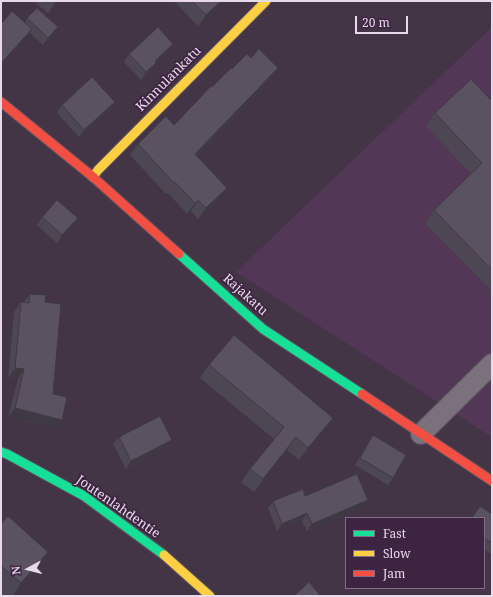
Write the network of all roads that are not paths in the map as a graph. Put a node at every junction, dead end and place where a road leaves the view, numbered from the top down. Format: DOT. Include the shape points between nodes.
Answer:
graph roads {
  1 [pos="266,1"];
  2 [pos="1,102"];
  3 [pos="93,177"];
  4 [pos="492,364"];
  5 [pos="421,434"];
  6 [pos="1,452"];
  7 [pos="492,480"];
  8 [pos="210,596"];
  1 -- 3 [label="street, Kinnulankatu"];
  2 -- 3 [label="street, Rajakatu"];
  3 -- 5 [label="street, Rajakatu" via="263,329"];
  4 -- 5 [label="street"];
  5 -- 7 [label="street, Rajakatu"];
  6 -- 8 [label="street, Joutenlahdentie" via="84,496 166,556"];
}
